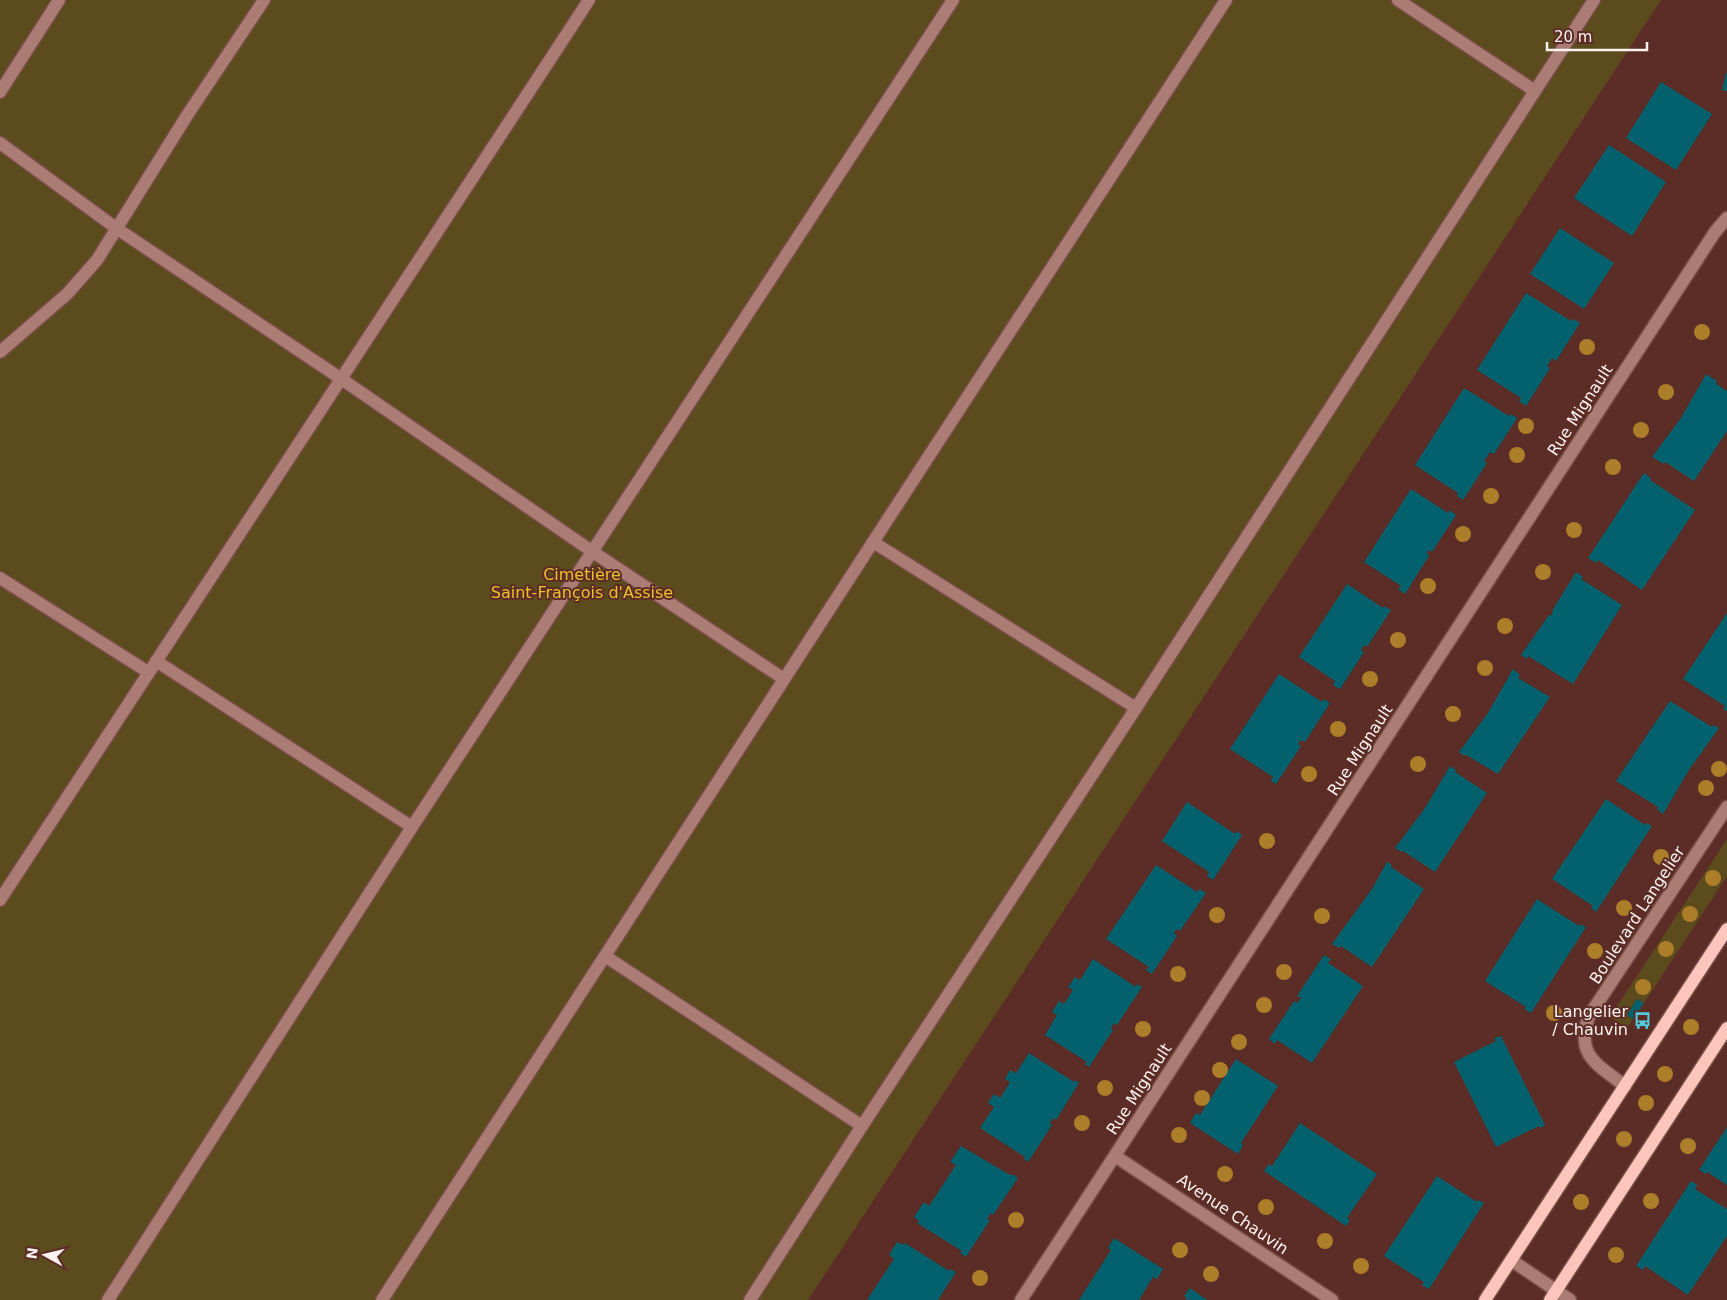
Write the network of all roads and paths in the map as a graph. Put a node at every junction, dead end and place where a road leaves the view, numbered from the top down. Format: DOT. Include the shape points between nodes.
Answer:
graph roads {
  1 [pos="59,0"];
  2 [pos="264,0"];
  3 [pos="589,0"];
  4 [pos="953,0"];
  5 [pos="1226,0"];
  6 [pos="1398,0"];
  7 [pos="1594,0"];
  8 [pos="1535,91"];
  9 [pos="0,92"];
  10 [pos="0,143"];
  11 [pos="1727,218"];
  12 [pos="116,228"];
  13 [pos="0,352"];
  14 [pos="340,378"];
  15 [pos="872,542"];
  16 [pos="593,552"];
  17 [pos="0,578"];
  18 [pos="156,660"];
  19 [pos="148,672"];
  20 [pos="784,679"];
  21 [pos="1136,708"];
  22 [pos="1727,807"];
  23 [pos="412,827"];
  24 [pos="5,880"];
  25 [pos="0,900"];
  26 [pos="1727,929"];
  27 [pos="605,956"];
  28 [pos="1727,1028"];
  29 [pos="1625,1086"];
  30 [pos="862,1126"];
  31 [pos="1115,1156"];
  32 [pos="1510,1260"];
  33 [pos="1553,1295"];
  34 [pos="108,1300"];
  35 [pos="382,1300"];
  36 [pos="750,1300"];
  37 [pos="1020,1300"];
  38 [pos="1332,1300"];
  39 [pos="1485,1300"];
  40 [pos="1570,1300"];
  1 -- 9 [label="street"];
  2 -- 12 [label="street"];
  3 -- 14 [label="street"];
  4 -- 16 [label="street"];
  5 -- 15 [label="street"];
  6 -- 8 [label="street"];
  7 -- 8 [label="street"];
  8 -- 21 [label="street"];
  10 -- 12 [label="street"];
  11 -- 31 [label="street, Rue Mignault"];
  12 -- 13 [label="street" via="97,260 67,294"];
  12 -- 14 [label="street"];
  14 -- 16 [label="street"];
  14 -- 18 [label="street"];
  15 -- 20 [label="street"];
  15 -- 21 [label="street"];
  16 -- 20 [label="street"];
  16 -- 23 [label="street"];
  17 -- 19 [label="street"];
  18 -- 19 [label="street"];
  18 -- 23 [label="street"];
  19 -- 24 [label="street"];
  20 -- 27 [label="street"];
  21 -- 30 [label="street"];
  22 -- 29 [label="street, Boulevard Langelier" via="1590,1016 1584,1031 1586,1052"];
  23 -- 34 [label="street"];
  24 -- 25 [label="street"];
  26 -- 29 [label="main road"];
  27 -- 30 [label="street"];
  27 -- 35 [label="street"];
  28 -- 33 [label="main road"];
  29 -- 32 [label="main road"];
  30 -- 36 [label="street"];
  31 -- 37 [label="street, Rue Mignault"];
  31 -- 38 [label="street, Avenue Chauvin"];
  32 -- 33 [label="street"];
  32 -- 39 [label="main road"];
  33 -- 40 [label="street"];
}
